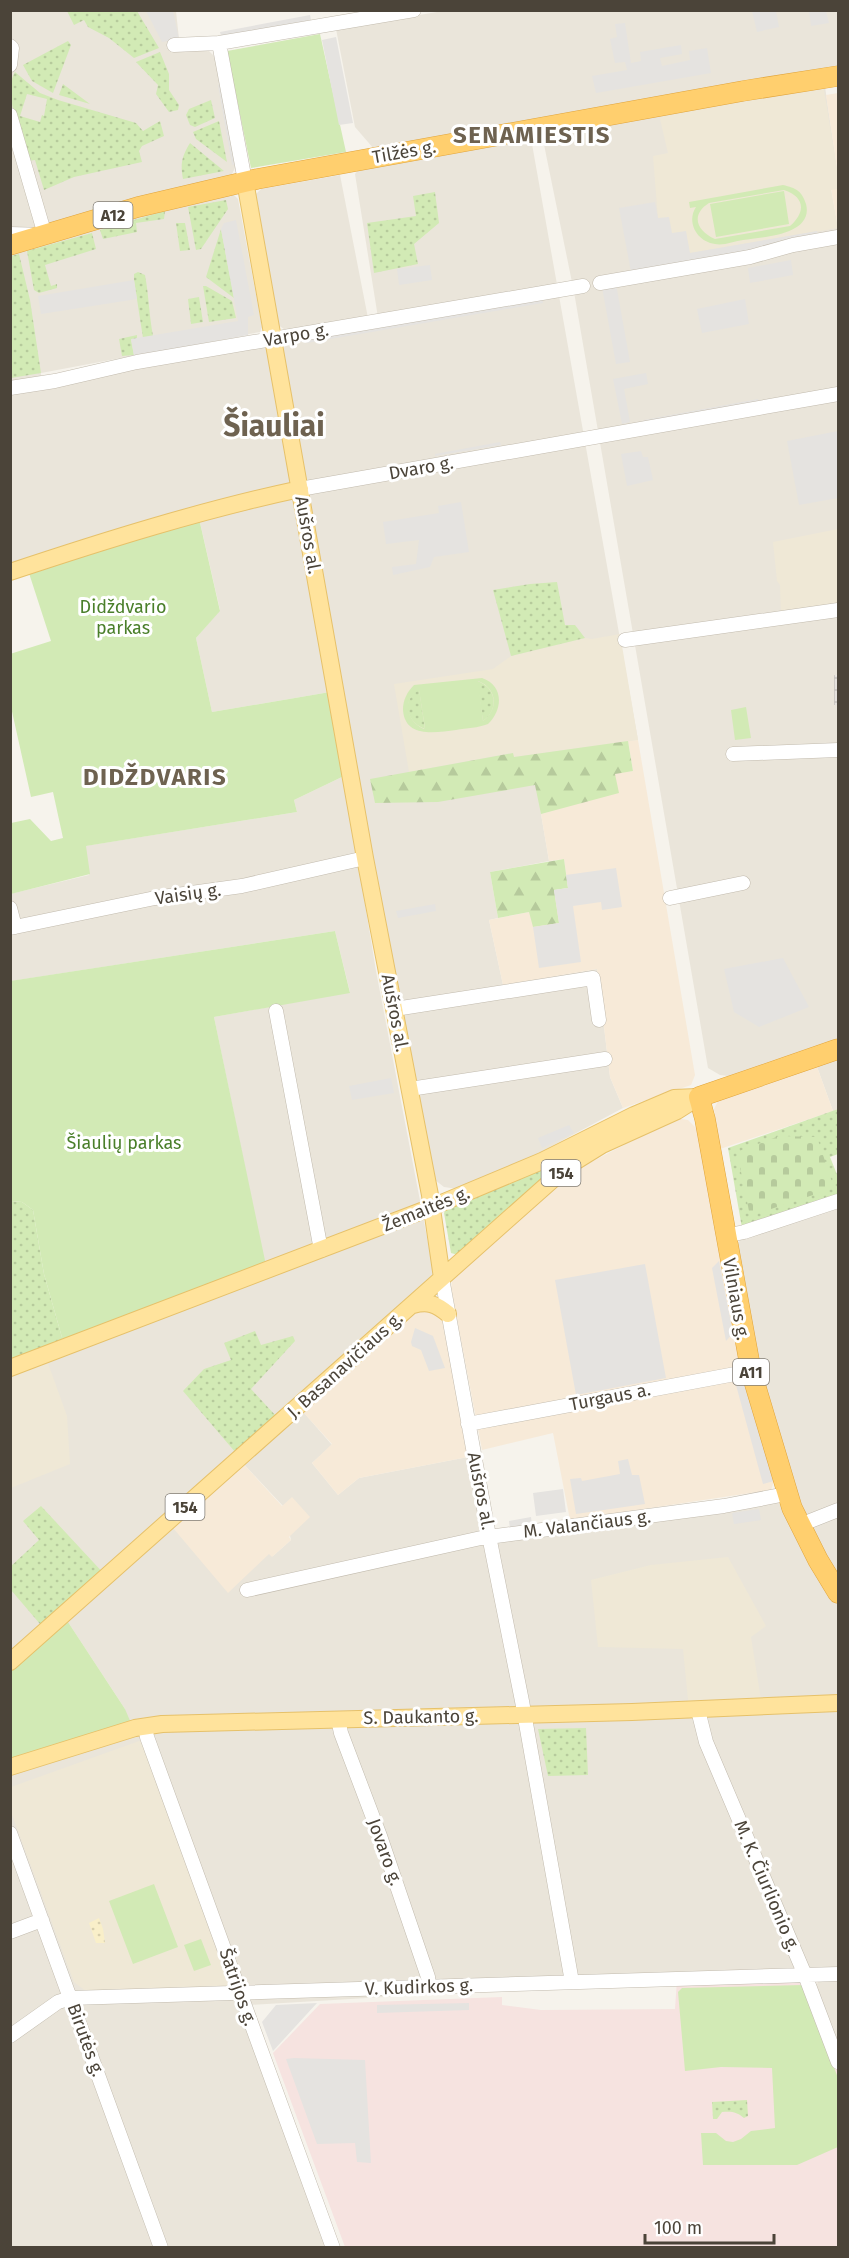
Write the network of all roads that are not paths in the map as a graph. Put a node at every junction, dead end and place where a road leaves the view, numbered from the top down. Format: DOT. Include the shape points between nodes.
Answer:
graph roads {
  1 [pos="414,10"];
  2 [pos="353,15"];
  3 [pos="219,43"];
  4 [pos="174,45"];
  5 [pos="10,46"];
  6 [pos="10,65"];
  7 [pos="838,76"];
  8 [pos="10,115"];
  9 [pos="245,181"];
  10 [pos="10,234"];
  11 [pos="45,235"];
  12 [pos="838,237"];
  13 [pos="10,245"];
  14 [pos="600,283"];
  15 [pos="583,286"];
  16 [pos="272,340"];
  17 [pos="10,388"];
  18 [pos="838,394"];
  19 [pos="300,489"];
  20 [pos="10,572"];
  21 [pos="838,610"];
  22 [pos="625,640"];
  23 [pos="838,750"];
  24 [pos="733,754"];
  25 [pos="365,858"];
  26 [pos="743,882"];
  27 [pos="670,897"];
  28 [pos="10,908"];
  29 [pos="13,927"];
  30 [pos="395,1010"];
  31 [pos="276,1011"];
  32 [pos="599,1020"];
  33 [pos="838,1049"];
  34 [pos="605,1059"];
  35 [pos="410,1089"];
  36 [pos="699,1096"];
  37 [pos="426,1172"];
  38 [pos="471,1191"];
  39 [pos="838,1201"];
  40 [pos="432,1207"];
  41 [pos="725,1236"];
  42 [pos="321,1250"];
  43 [pos="442,1278"];
  44 [pos="413,1305"];
  45 [pos="448,1314"];
  46 [pos="10,1368"];
  47 [pos="751,1371"];
  48 [pos="468,1424"];
  49 [pos="786,1494"];
  50 [pos="838,1510"];
  51 [pos="800,1525"];
  52 [pos="489,1536"];
  53 [pos="248,1590"];
  54 [pos="838,1593"];
  55 [pos="10,1662"];
  56 [pos="838,1703"];
  57 [pos="698,1710"];
  58 [pos="524,1715"];
  59 [pos="338,1719"];
  60 [pos="145,1726"];
  61 [pos="10,1767"];
  62 [pos="10,1833"];
  63 [pos="42,1920"];
  64 [pos="10,1932"];
  65 [pos="838,1974"];
  66 [pos="805,1975"];
  67 [pos="572,1982"];
  68 [pos="429,1986"];
  69 [pos="238,1992"];
  70 [pos="70,1998"];
  71 [pos="10,2036"];
  72 [pos="838,2062"];
  73 [pos="161,2247"];
  74 [pos="333,2247"];
  1 -- 2 [label="street"];
  2 -- 3 [label="street"];
  3 -- 4 [label="street"];
  3 -- 9 [label="street, Aušros al."];
  5 -- 6 [label="street"];
  7 -- 9 [label="highway, Tilžės g. / A12"];
  8 -- 11 [label="street"];
  9 -- 11 [label="highway, Tilžės g. / A12"];
  9 -- 16 [label="main road, Aušros al."];
  10 -- 11 [label="street"];
  11 -- 13 [label="highway, Tilžės g. / A12"];
  12 -- 14 [label="street"];
  15 -- 16 [label="street, Varpo g."];
  16 -- 17 [label="street, Varpo g."];
  16 -- 19 [label="main road, Aušros al."];
  18 -- 19 [label="street, Dvaro g."];
  19 -- 20 [label="main road, Dvaro g." via="226,506"];
  19 -- 25 [label="main road, Aušros al."];
  21 -- 22 [label="street"];
  23 -- 24 [label="street"];
  25 -- 29 [label="street, Vaisių g." via="242,886 155,898"];
  25 -- 30 [label="main road, Aušros al."];
  26 -- 27 [label="street"];
  28 -- 29 [label="street"];
  30 -- 32 [label="street" via="593,978"];
  30 -- 35 [label="main road, Aušros al."];
  31 -- 42 [label="street"];
  33 -- 36 [label="highway, Žemaitės g."];
  34 -- 35 [label="street"];
  35 -- 37 [label="main road, Aušros al."];
  36 -- 38 [label="main road, Žemaitės g." via="674,1098"];
  36 -- 41 [label="highway, Vilniaus g. / A11"];
  36 -- 43 [label="main road, J. Basanavičiaus g. / 154" via="568,1166"];
  37 -- 38 [label="main road" via="441,1190"];
  37 -- 40 [label="main road, Aušros al."];
  38 -- 40 [label="main road, Žemaitės g."];
  39 -- 41 [label="street"];
  40 -- 42 [label="main road, Žemaitės g."];
  40 -- 43 [label="main road, Aušros al."];
  41 -- 47 [label="highway, Vilniaus g. / A11"];
  42 -- 46 [label="main road, Žemaitės g."];
  43 -- 44 [label="main road, J. Basanavičiaus g. / 154"];
  43 -- 45 [label="street, Aušros al."];
  44 -- 45 [label="main road" via="435,1304"];
  44 -- 55 [label="main road, J. Basanavičiaus g. / 154"];
  45 -- 48 [label="street, Aušros al."];
  47 -- 48 [label="street, Turgaus a."];
  47 -- 49 [label="highway, Vilniaus g. / A11"];
  48 -- 52 [label="street, Aušros al."];
  49 -- 51 [label="highway, Vilniaus g. / A11"];
  49 -- 52 [label="street, M. Valančiaus g." via="724,1506"];
  50 -- 51 [label="street"];
  51 -- 54 [label="highway, Vilniaus g. / A11"];
  52 -- 53 [label="street, M. Valančiaus g."];
  52 -- 58 [label="street, Aušros al."];
  56 -- 57 [label="main road, S. Daukanto g."];
  57 -- 58 [label="main road, S. Daukanto g."];
  57 -- 66 [label="street, M. K. Čiurlionio g." via="706,1742"];
  58 -- 59 [label="main road, S. Daukanto g."];
  58 -- 67 [label="street, Aušros al."];
  59 -- 60 [label="main road, S. Daukanto g."];
  59 -- 68 [label="street, Jovaro g."];
  60 -- 61 [label="main road, S. Daukanto g."];
  60 -- 69 [label="street, Šatrijos g."];
  62 -- 63 [label="street, Birutės g."];
  63 -- 64 [label="street"];
  63 -- 70 [label="street, Birutės g."];
  65 -- 66 [label="street, V. Kudirkos g."];
  66 -- 67 [label="street, V. Kudirkos g."];
  66 -- 72 [label="street, M. K. Čiurlionio g."];
  67 -- 68 [label="street, V. Kudirkos g."];
  68 -- 69 [label="street, V. Kudirkos g."];
  69 -- 70 [label="street, V. Kudirkos g."];
  69 -- 74 [label="street, Šatrijos g."];
  70 -- 71 [label="street, V. Kudirkos g." via="58,2002"];
  70 -- 73 [label="street, Birutės g."];
}
